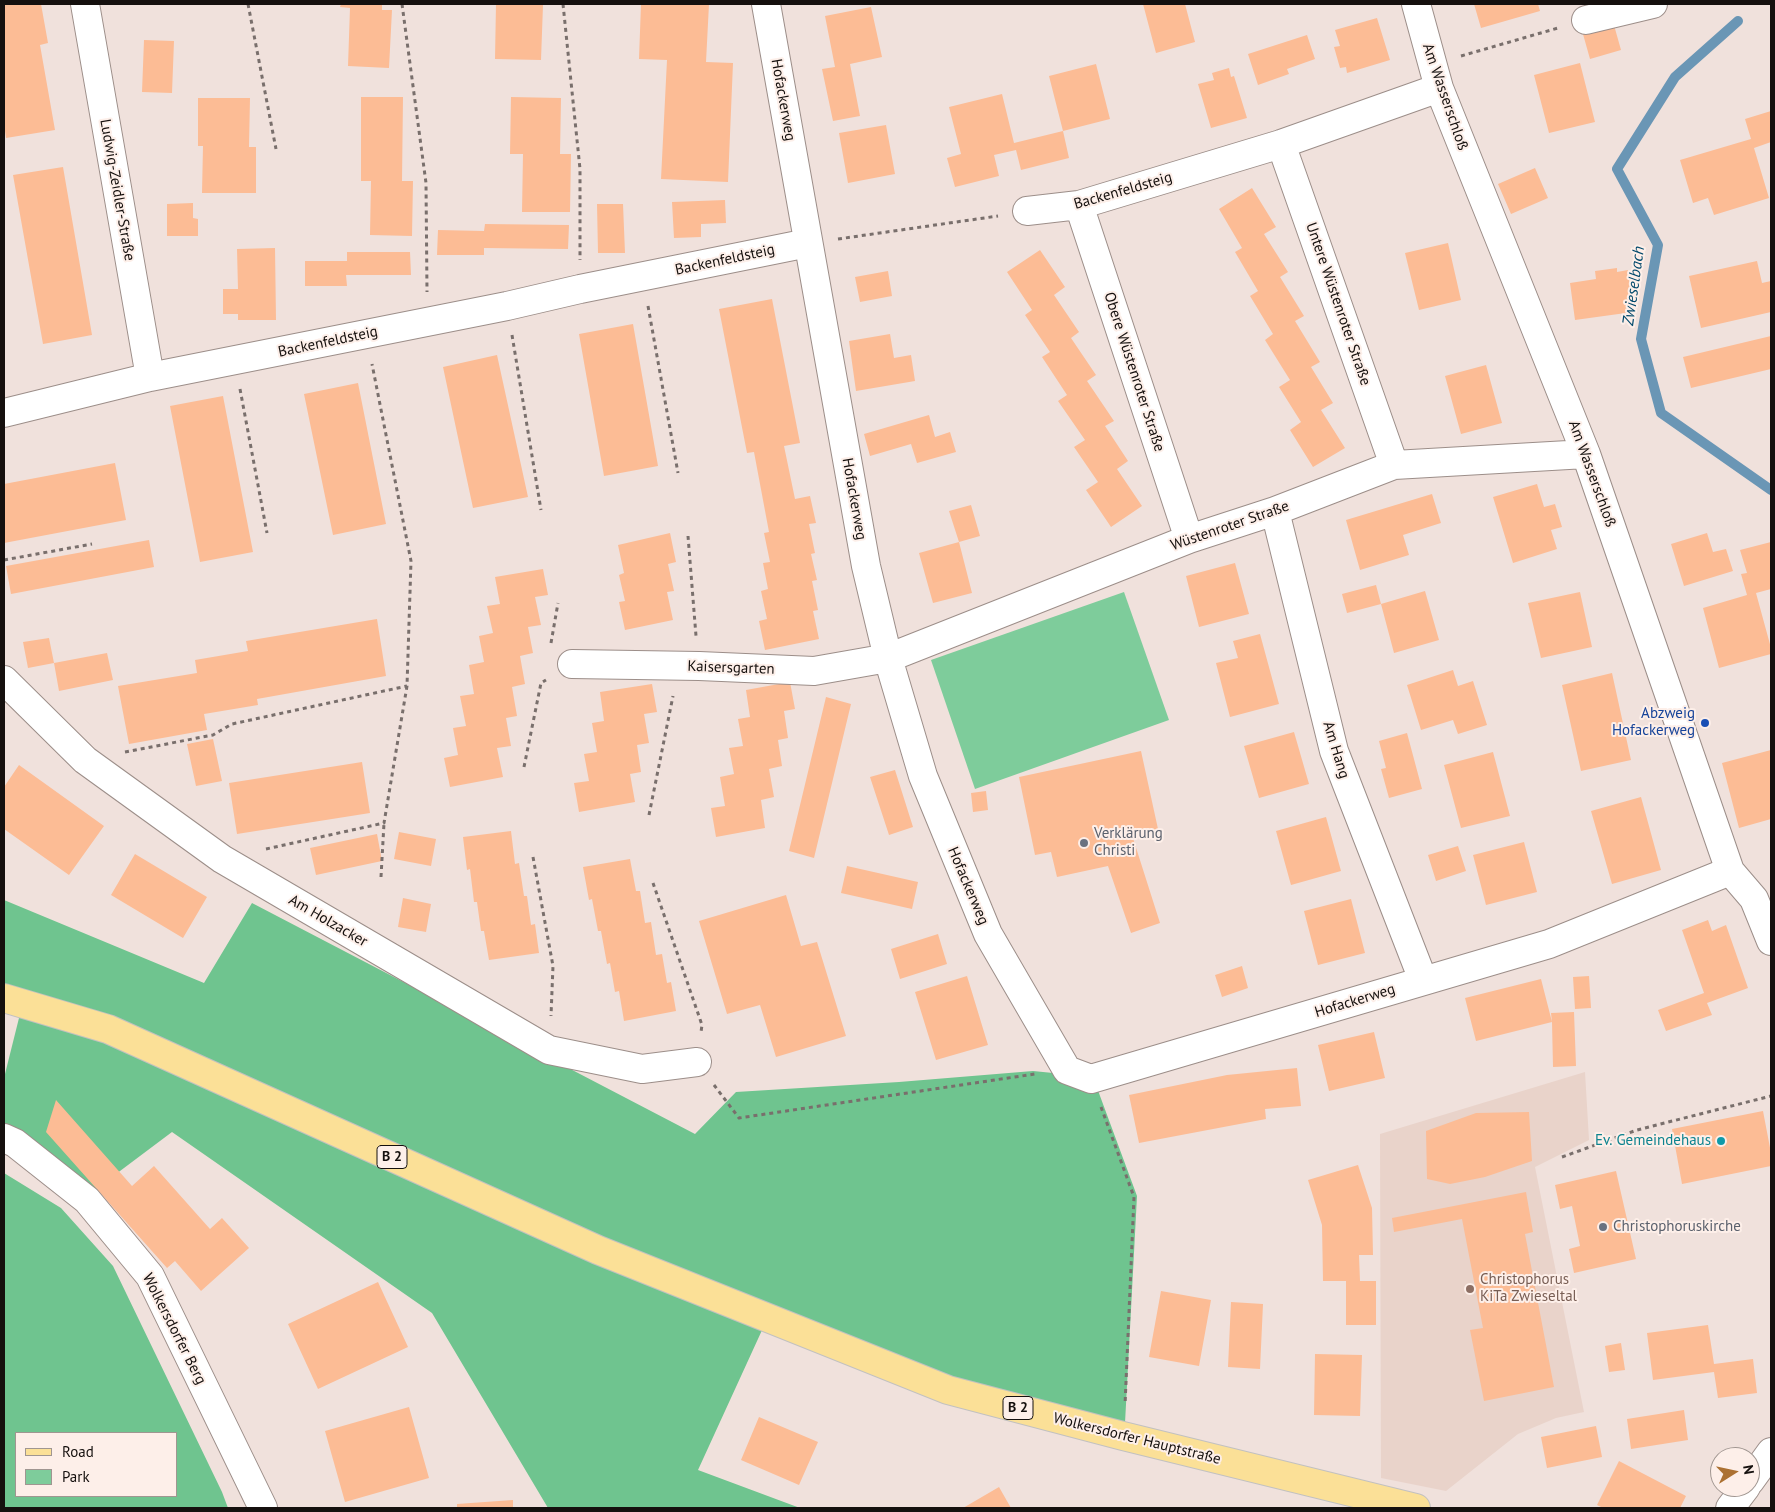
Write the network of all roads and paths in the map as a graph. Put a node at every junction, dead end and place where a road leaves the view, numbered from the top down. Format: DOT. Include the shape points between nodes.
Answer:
graph roads {
  1 [pos="85,4"];
  2 [pos="248,4"];
  3 [pos="402,4"];
  4 [pos="563,4"];
  5 [pos="766,4"];
  6 [pos="1416,4"];
  7 [pos="1653,4"];
  8 [pos="1586,20"];
  9 [pos="1435,77"];
  10 [pos="1281,144"];
  11 [pos="276,149"];
  12 [pos="1079,205"];
  13 [pos="1027,211"];
  14 [pos="808,243"];
  15 [pos="643,277"];
  16 [pos="580,289"];
  17 [pos="507,306"];
  18 [pos="427,322"];
  19 [pos="366,334"];
  20 [pos="235,362"];
  21 [pos="150,377"];
  22 [pos="4,413"];
  23 [pos="1586,454"];
  24 [pos="1394,465"];
  25 [pos="678,473"];
  26 [pos="541,510"];
  27 [pos="1274,511"];
  28 [pos="267,534"];
  29 [pos="688,536"];
  30 [pos="1189,539"];
  31 [pos="92,544"];
  32 [pos="4,560"];
  33 [pos="888,658"];
  34 [pos="572,664"];
  35 [pos="689,666"];
  36 [pos="4,680"];
  37 [pos="408,686"];
  38 [pos="85,760"];
  39 [pos="649,815"];
  40 [pos="384,823"];
  41 [pos="533,857"];
  42 [pos="222,859"];
  43 [pos="1730,871"];
  44 [pos="382,877"];
  45 [pos="653,883"];
  46 [pos="1771,941"];
  47 [pos="1423,980"];
  48 [pos="4,998"];
  49 [pos="549,1050"];
  50 [pos="697,1062"];
  51 [pos="1044,1074"];
  52 [pos="1091,1079"];
  53 [pos="1771,1096"];
  54 [pos="4,1138"];
  55 [pos="1562,1157"];
  56 [pos="1123,1436"];
  57 [pos="1771,1452"];
  58 [pos="1760,1467"];
  59 [pos="1738,1497"];
  60 [pos="263,1508"];
  61 [pos="1416,1508"];
  62 [pos="1730,1508"];
  1 -- 21 [label="street, Ludwig-Zeidler-Straße"];
  2 -- 11 [label="path"];
  3 -- 18 [label="path" via="426,183"];
  4 -- 16 [label="path" via="580,169"];
  5 -- 14 [label="street, Hofackerweg"];
  6 -- 9 [label="street, Am Wasserschloß"];
  7 -- 8 [label="street"];
  8 -- 9 [label="path"];
  9 -- 10 [label="street, Backenfeldsteig"];
  9 -- 23 [label="street, Am Wasserschloß"];
  10 -- 12 [label="street, Backenfeldsteig"];
  10 -- 24 [label="street, Untere Wüstenroter Straße"];
  12 -- 13 [label="street, Backenfeldsteig"];
  12 -- 30 [label="street, Obere Wüstenroter Straße"];
  13 -- 14 [label="path"];
  14 -- 15 [label="street, Backenfeldsteig"];
  14 -- 33 [label="street, Hofackerweg" via="866,566"];
  15 -- 16 [label="street, Backenfeldsteig"];
  15 -- 25 [label="path"];
  16 -- 17 [label="street, Backenfeldsteig"];
  17 -- 18 [label="street, Backenfeldsteig"];
  17 -- 26 [label="path"];
  18 -- 19 [label="street, Backenfeldsteig"];
  19 -- 20 [label="street, Backenfeldsteig"];
  19 -- 37 [label="path" via="411,561"];
  20 -- 21 [label="street, Backenfeldsteig"];
  20 -- 28 [label="path"];
  21 -- 22 [label="street, Backenfeldsteig"];
  23 -- 24 [label="street, Wüstenroter Straße"];
  23 -- 43 [label="street, Am Wasserschloß"];
  24 -- 27 [label="street, Wüstenroter Straße"];
  27 -- 30 [label="street, Wüstenroter Straße"];
  27 -- 47 [label="street, Am Hang" via="1334,751"];
  29 -- 35 [label="path"];
  30 -- 33 [label="street, Wüstenroter Straße"];
  31 -- 32 [label="path"];
  33 -- 35 [label="street, Kaisersgarten" via="814,671"];
  33 -- 52 [label="street, Hofackerweg" via="922,776 988,934 1067,1070"];
  34 -- 35 [label="street, Kaisersgarten"];
  35 -- 39 [label="path"];
  36 -- 38 [label="street, Am Holzacker"];
  37 -- 38 [label="path" via="232,724 213,735"];
  37 -- 40 [label="path"];
  38 -- 42 [label="street, Am Holzacker"];
  40 -- 42 [label="path"];
  40 -- 44 [label="path"];
  41 -- 49 [label="path" via="553,966"];
  42 -- 49 [label="street, Am Holzacker"];
  43 -- 46 [label="street, Am Wasserschloß" via="1754,899"];
  43 -- 47 [label="street, Hofackerweg" via="1549,944"];
  45 -- 50 [label="path" via="702,1025"];
  47 -- 52 [label="street, Hofackerweg"];
  48 -- 56 [label="main road, Wolkersdorfer Hauptstraße / B 2" via="108,1029 598,1250 948,1390"];
  49 -- 50 [label="street, Am Holzacker" via="642,1069"];
  50 -- 51 [label="path" via="739,1118"];
  52 -- 56 [label="path" via="1134,1197"];
  53 -- 55 [label="path" via="1637,1130"];
  54 -- 60 [label="street, Wolkersdorfer Berg" via="15,1143 87,1200 150,1276"];
  56 -- 61 [label="main road, Wolkersdorfer Hauptstraße / B 2"];
  57 -- 58 [label="street"];
  59 -- 62 [label="street"];
}
